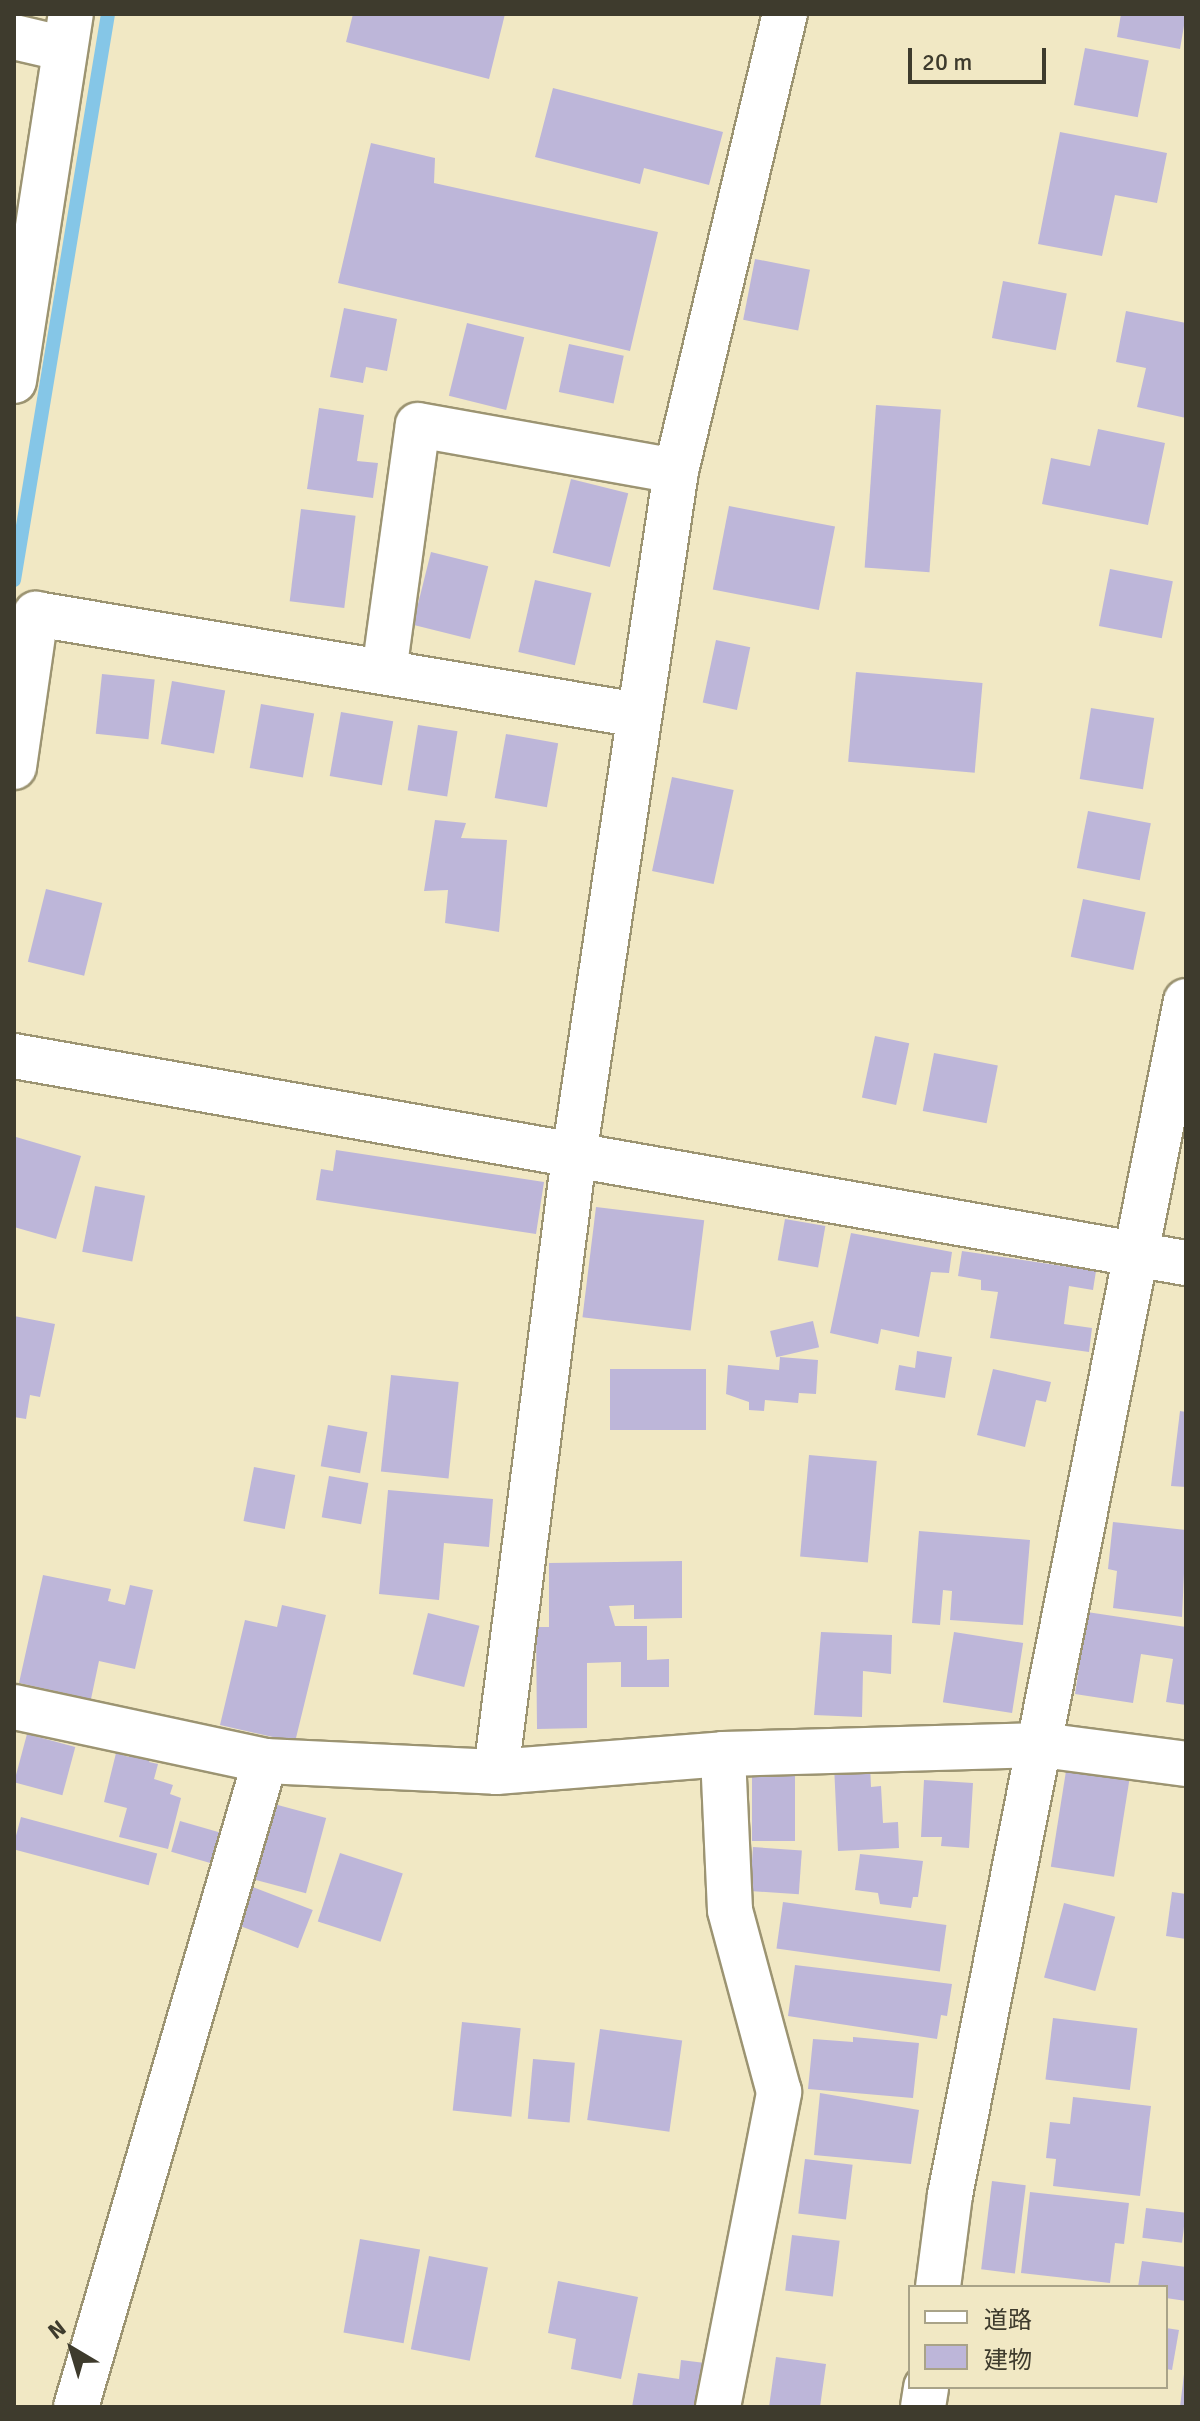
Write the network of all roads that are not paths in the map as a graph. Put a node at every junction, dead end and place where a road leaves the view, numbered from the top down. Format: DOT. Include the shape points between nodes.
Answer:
graph roads {
  1 [pos="785,14"];
  2 [pos="68,32"];
  3 [pos="14,37"];
  4 [pos="14,381"];
  5 [pos="676,471"];
  6 [pos="384,672"];
  7 [pos="638,715"];
  8 [pos="14,767"];
  9 [pos="1186,1001"];
  10 [pos="14,1056"];
  11 [pos="574,1156"];
  12 [pos="1137,1254"];
  13 [pos="1186,1263"];
  14 [pos="14,1707"];
  15 [pos="1042,1745"];
  16 [pos="723,1754"];
  17 [pos="265,1761"];
  18 [pos="1186,1764"];
  19 [pos="496,1772"];
  20 [pos="938,2285"];
  21 [pos="76,2407"];
  22 [pos="718,2407"];
  1 -- 5 [label="street"];
  2 -- 3 [label="street"];
  2 -- 4 [label="street"];
  5 -- 6 [label="street" via="418,425"];
  5 -- 7 [label="street"];
  6 -- 7 [label="street"];
  6 -- 8 [label="street" via="36,614"];
  7 -- 11 [label="street"];
  9 -- 12 [label="street"];
  10 -- 11 [label="street"];
  11 -- 12 [label="street"];
  11 -- 19 [label="street"];
  12 -- 13 [label="street"];
  12 -- 15 [label="street"];
  14 -- 17 [label="street"];
  15 -- 16 [label="street"];
  15 -- 18 [label="street"];
  15 -- 20 [label="street" via="950,2195"];
  16 -- 19 [label="street"];
  16 -- 22 [label="street" via="730,1910 779,2092"];
  17 -- 19 [label="street"];
  17 -- 21 [label="street"];
}
